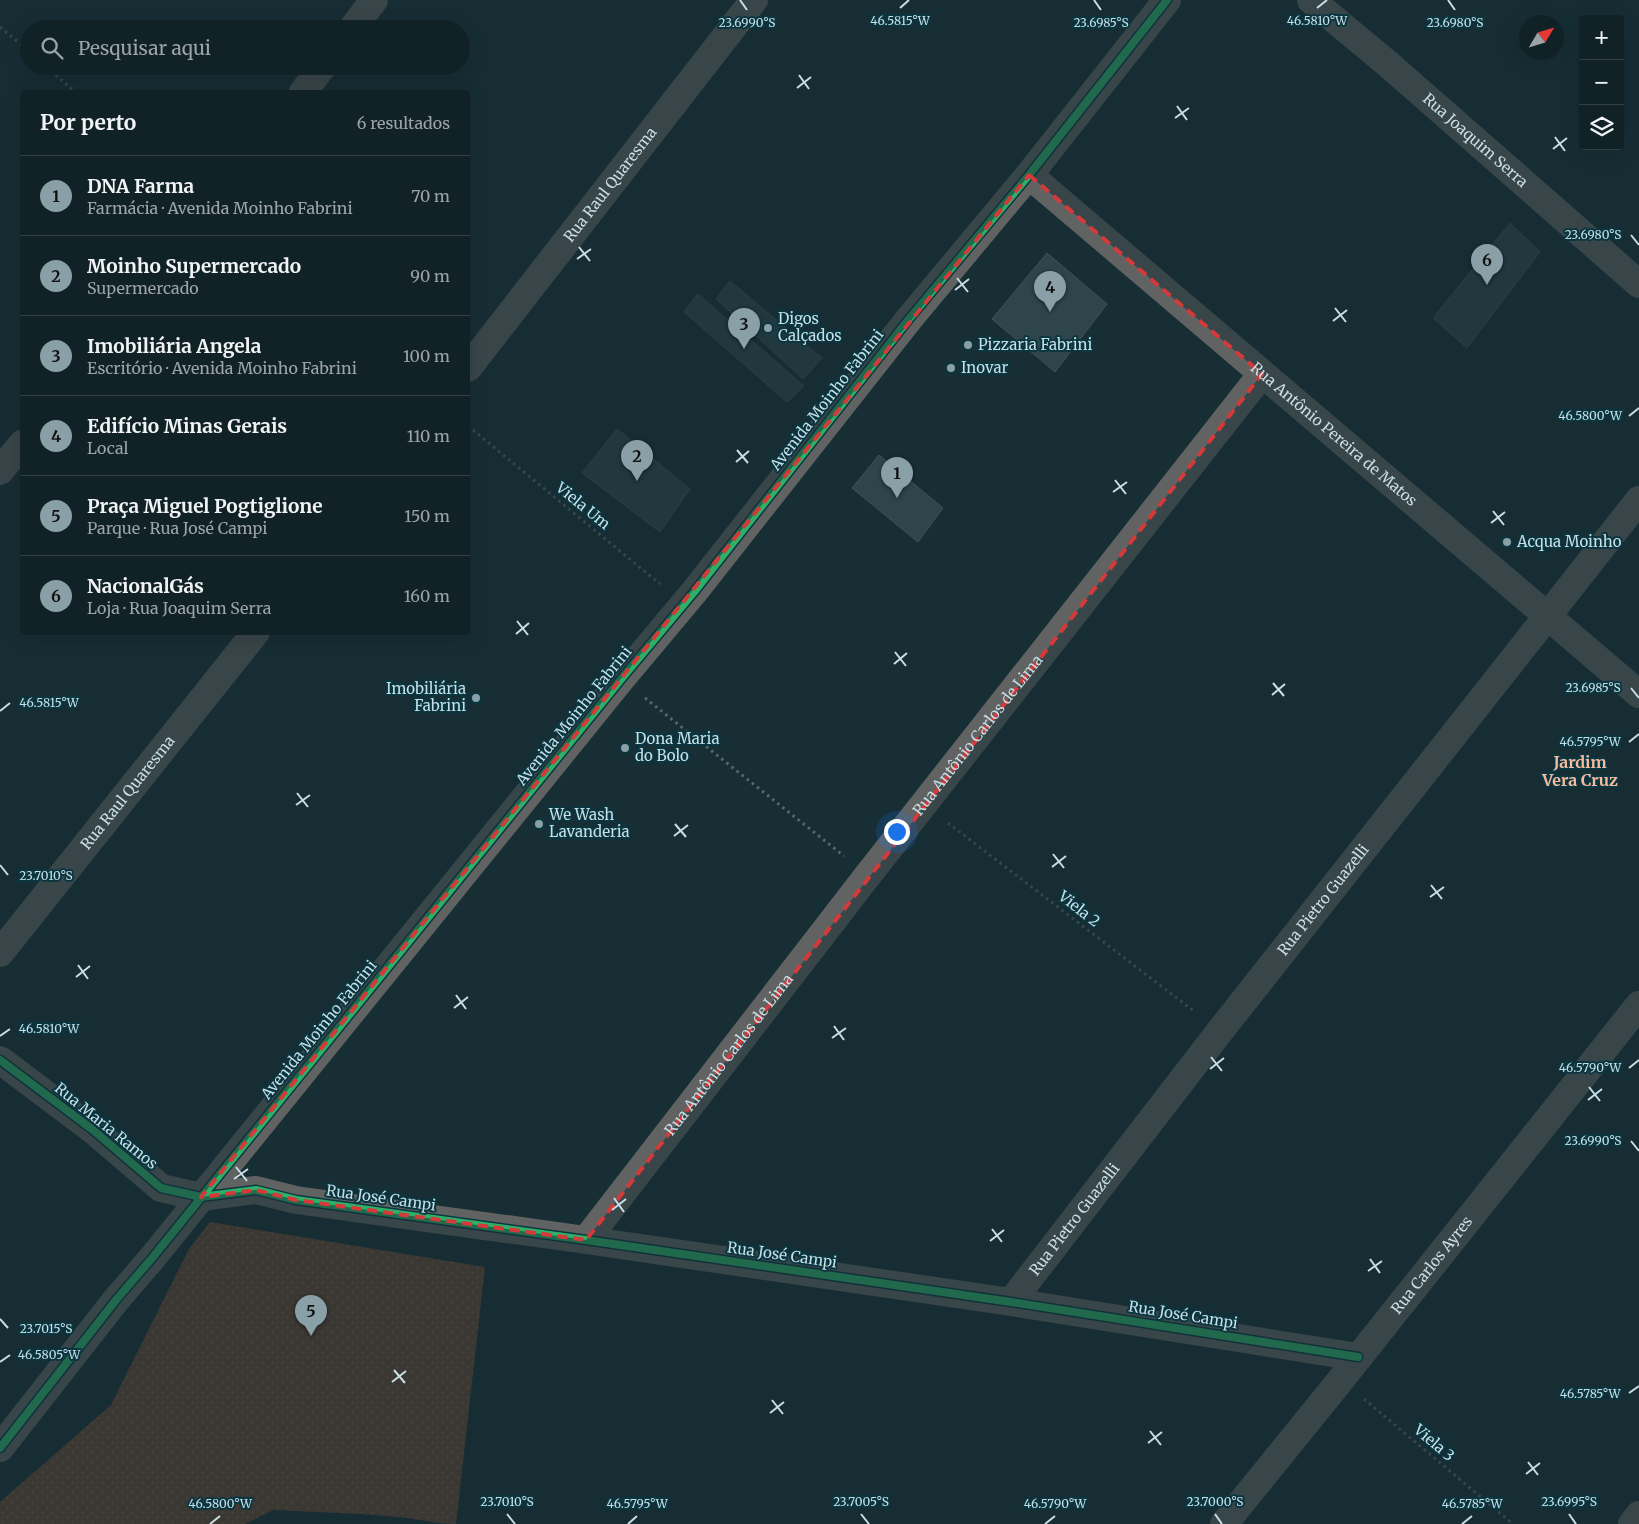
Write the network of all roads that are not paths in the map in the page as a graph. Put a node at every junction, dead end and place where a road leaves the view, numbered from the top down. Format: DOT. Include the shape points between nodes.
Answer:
graph roads {
  1 [pos="374,0"];
  2 [pos="754,0"];
  3 [pos="1167,0"];
  4 [pos="1311,0"];
  5 [pos="359,20"];
  6 [pos="316,75"];
  7 [pos="305,90"];
  8 [pos="1029,175"];
  9 [pos="1639,284"];
  10 [pos="470,365"];
  11 [pos="1262,374"];
  12 [pos="20,446"];
  13 [pos="0,471"];
  14 [pos="1639,500"];
  15 [pos="1546,616"];
  16 [pos="254,635"];
  17 [pos="1639,694"];
  18 [pos="0,952"];
  19 [pos="1639,1005"];
  20 [pos="0,1060"];
  21 [pos="201,1197"];
  22 [pos="586,1240"];
  23 [pos="1011,1302"];
  24 [pos="1358,1357"];
  25 [pos="0,1448"];
  26 [pos="1639,1515"];
  27 [pos="1224,1524"];
  28 [pos="1632,1524"];
  1 -- 5 [label="street"];
  2 -- 10 [label="street, Rua Raul Quaresma"];
  3 -- 8 [label="street, Avenida Moinho Fabrini"];
  4 -- 9 [label="street, Rua Joaquim Serra"];
  6 -- 7 [label="street"];
  8 -- 11 [label="street, Rua Antônio Pereira de Matos"];
  8 -- 21 [label="street, Avenida Moinho Fabrini" via="909,319 684,604"];
  11 -- 15 [label="street, Rua Antônio Pereira de Matos"];
  11 -- 22 [label="street, Rua Antônio Carlos de Lima"];
  12 -- 13 [label="street"];
  14 -- 15 [label="street, Rua Pietro Guazelli"];
  15 -- 17 [label="street, Rua Antônio Pereira de Matos"];
  15 -- 23 [label="street, Rua Pietro Guazelli"];
  16 -- 18 [label="street, Rua Raul Quaresma"];
  19 -- 24 [label="street, Rua Carlos Ayres"];
  20 -- 21 [label="street, Rua Maria Ramos" via="93,1130 161,1188"];
  21 -- 22 [label="street, Rua José Campi" via="256,1190 296,1200"];
  21 -- 25 [label="street, Avenida Moinho Fabrini"];
  22 -- 23 [label="street, Rua José Campi"];
  23 -- 24 [label="street, Rua José Campi"];
  24 -- 27 [label="street, Rua Carlos Ayres"];
  26 -- 28 [label="street"];
}
